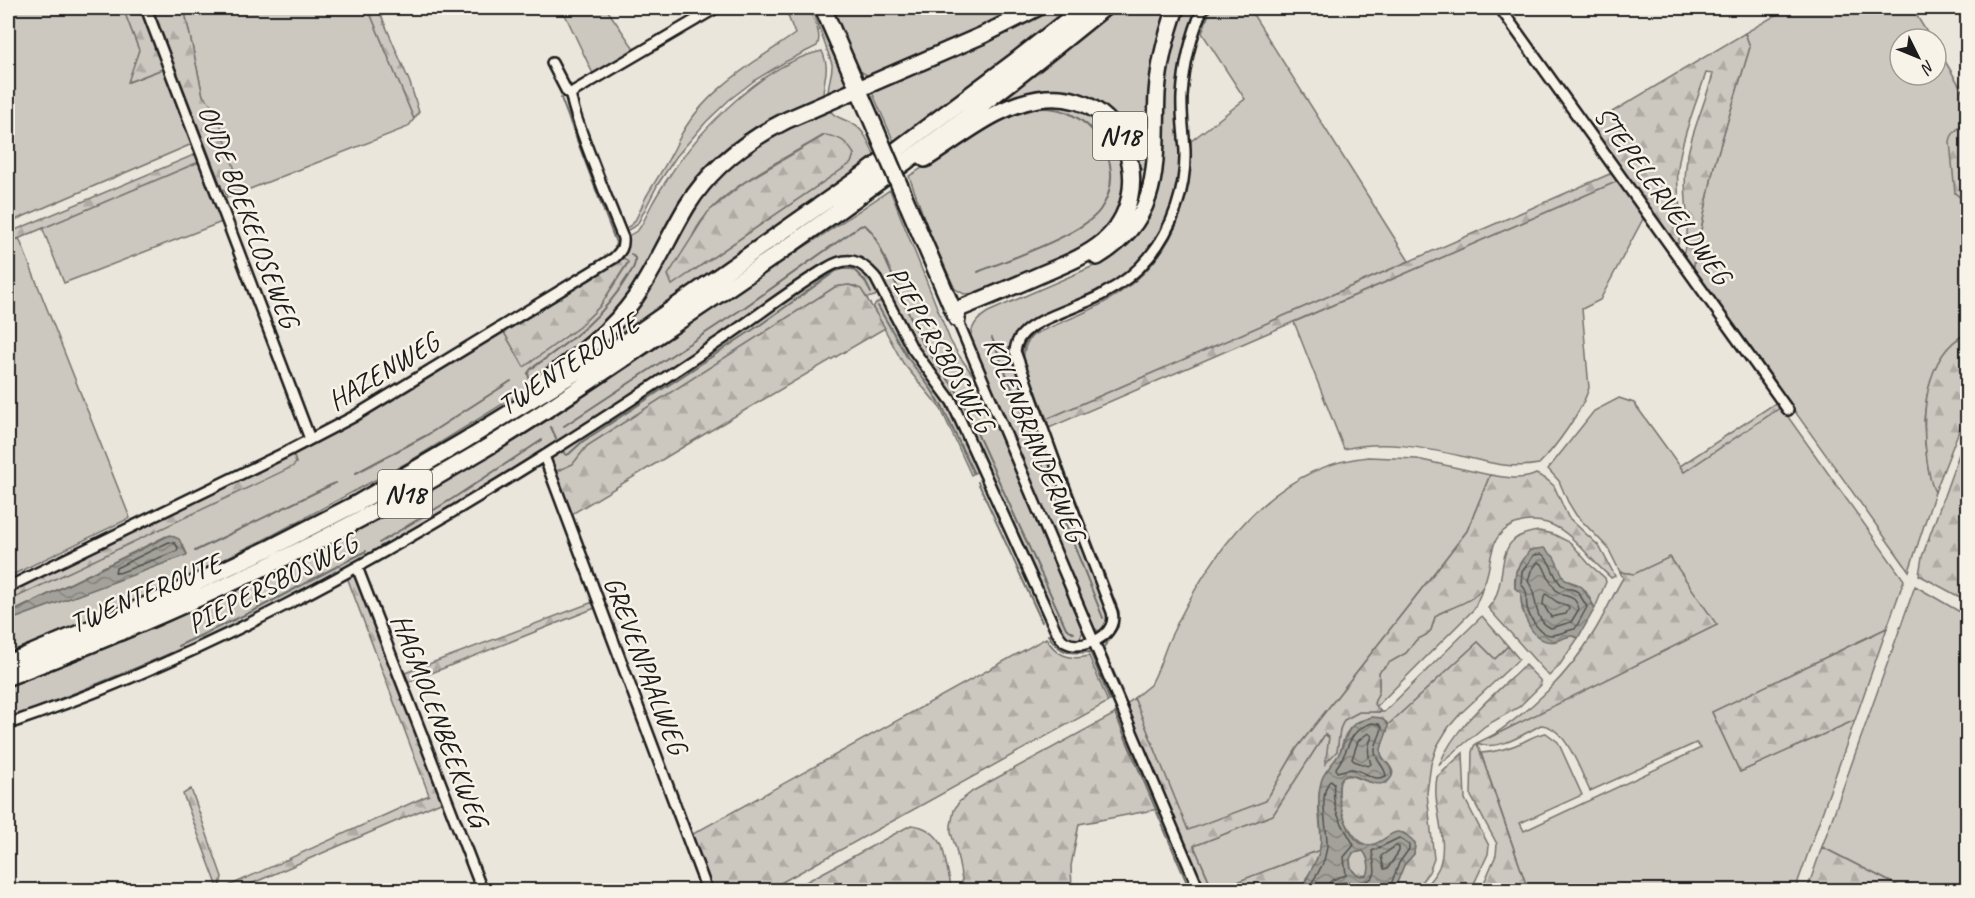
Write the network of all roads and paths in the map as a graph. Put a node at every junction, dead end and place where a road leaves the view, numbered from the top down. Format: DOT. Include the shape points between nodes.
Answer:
graph roads {
  1 [pos="146,8"];
  2 [pos="716,8"];
  3 [pos="823,8"];
  4 [pos="1037,8"];
  5 [pos="1083,8"];
  6 [pos="1104,8"];
  7 [pos="1176,8"];
  8 [pos="1203,8"];
  9 [pos="1500,8"];
  10 [pos="552,63"];
  11 [pos="859,89"];
  12 [pos="571,93"];
  13 [pos="874,186"];
  14 [pos="956,315"];
  15 [pos="1788,410"];
  16 [pos="310,439"];
  17 [pos="464,441"];
  18 [pos="544,456"];
  19 [pos="357,567"];
  20 [pos="8,587"];
  21 [pos="1094,641"];
  22 [pos="8,663"];
  23 [pos="8,677"];
  24 [pos="8,724"];
  25 [pos="482,891"];
  26 [pos="707,891"];
  27 [pos="1199,891"];
  1 -- 16 [label="street, OUDE BOEKELOSEWEG"];
  2 -- 12 [label="street"];
  3 -- 11 [label="main road, KOLENBRANDERWEG"];
  4 -- 11 [label="main road, N18"];
  5 -- 17 [label="main road, TWENTEROUTE / N18" via="862,176 619,346"];
  6 -- 13 [label="main road, TWENTEROUTE / N18"];
  7 -- 14 [label="main road, N18" via="1159,71 1153,181 1135,223 1117,243 1092,261"];
  8 -- 21 [label="street, PIEPERSBOSWEG" via="1188,51 1182,117 1184,170 1168,228 1149,258 1122,282 1027,329 1015,351 1112,612 1111,626"];
  9 -- 15 [label="street, STEPELERVELDWEG"];
  10 -- 12 [label="street"];
  11 -- 14 [label="main road, KOLENBRANDERWEG, bridge"];
  11 -- 17 [label="main road, N18" via="770,128 728,158 689,203 647,280 604,333"];
  12 -- 16 [label="street, HAZENWEG" via="577,120 622,238 620,252"];
  13 -- 14 [label="main road, N18" via="992,116 1035,99 1079,102 1101,114 1119,134 1130,160 1132,190 1125,213 1111,234 1080,257"];
  13 -- 23 [label="main road, TWENTEROUTE / N18" via="603,373 422,484 187,605"];
  14 -- 21 [label="street, KOLENBRANDERWEG"];
  16 -- 20 [label="street, HAZENWEG"];
  17 -- 22 [label="main road, TWENTEROUTE / N18" via="356,504 231,566"];
  18 -- 19 [label="street, PIEPERSBOSWEG"];
  18 -- 21 [label="street, PIEPERSBOSWEG" via="822,271 844,260 856,261 875,277 912,348 952,402 1056,631 1074,645"];
  18 -- 26 [label="street, GREVENPAALWEG"];
  19 -- 24 [label="street, PIEPERSBOSWEG" via="153,668"];
  19 -- 25 [label="street, HAGMOLENBEEKWEG"];
  21 -- 27 [label="street, KOLENBRANDERWEG"];
}
